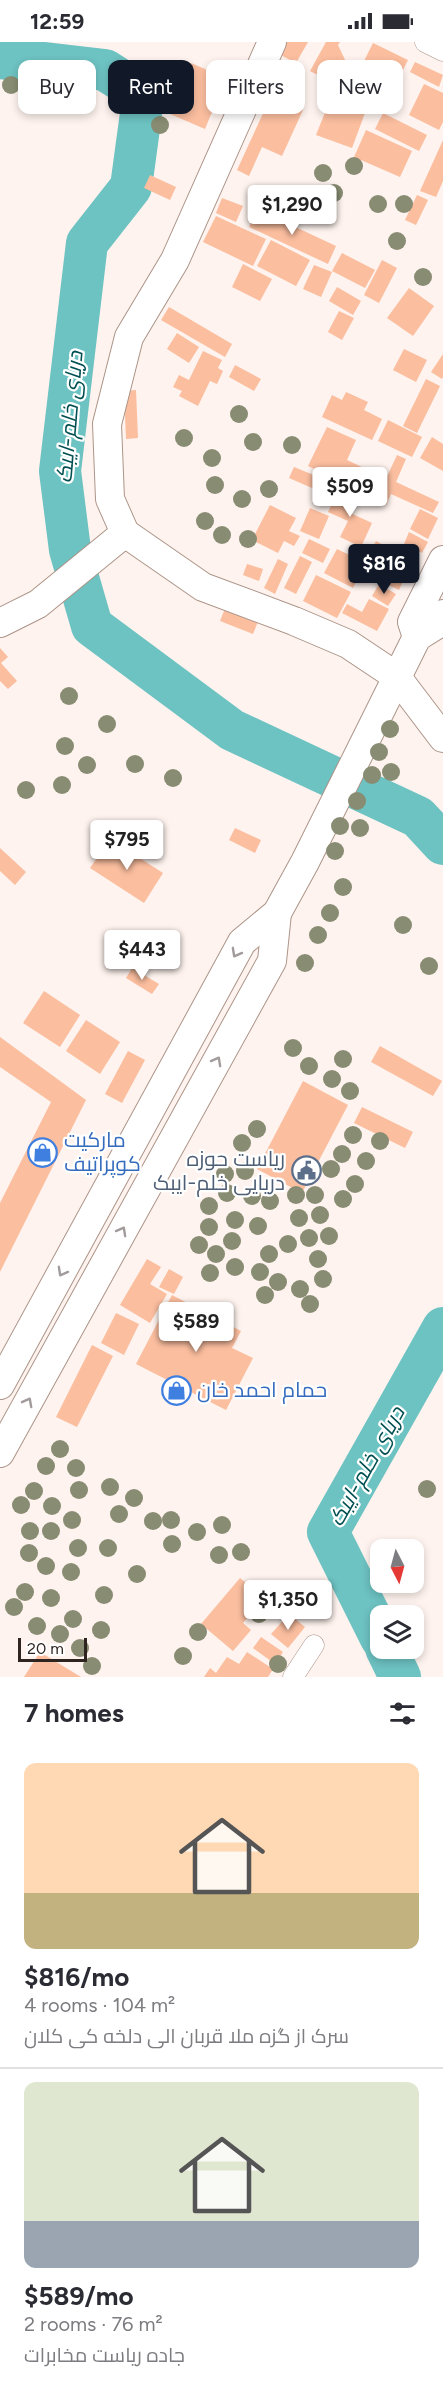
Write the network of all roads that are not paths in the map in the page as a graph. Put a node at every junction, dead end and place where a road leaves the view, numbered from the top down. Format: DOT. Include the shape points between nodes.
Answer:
graph roads {
  1 [pos="272,42"];
  2 [pos="425,42"];
  3 [pos="443,51"];
  4 [pos="125,533"];
  5 [pos="443,560"];
  6 [pos="443,614"];
  7 [pos="0,623"];
  8 [pos="417,637"];
  9 [pos="396,676"];
  10 [pos="443,738"];
  11 [pos="277,913"];
  12 [pos="1,1379"];
  13 [pos="0,1454"];
  14 [pos="314,1645"];
  15 [pos="293,1677"];
  1 -- 4 [label="street" via="175,260 129,337 107,424 110,499"];
  2 -- 3 [label="street"];
  4 -- 7 [label="street" via="38,604"];
  4 -- 9 [label="street" via="203,587 348,644"];
  5 -- 8 [label="street" via="412,622"];
  6 -- 8 [label="street" via="438,624"];
  8 -- 9 [label="street"];
  9 -- 10 [label="street"];
  9 -- 11 [label="street"];
  11 -- 12 [label="street, one-way" via="242,942"];
  13 -- 11 [label="street, one-way" via="272,962"];
  14 -- 15 [label="street"];
}
